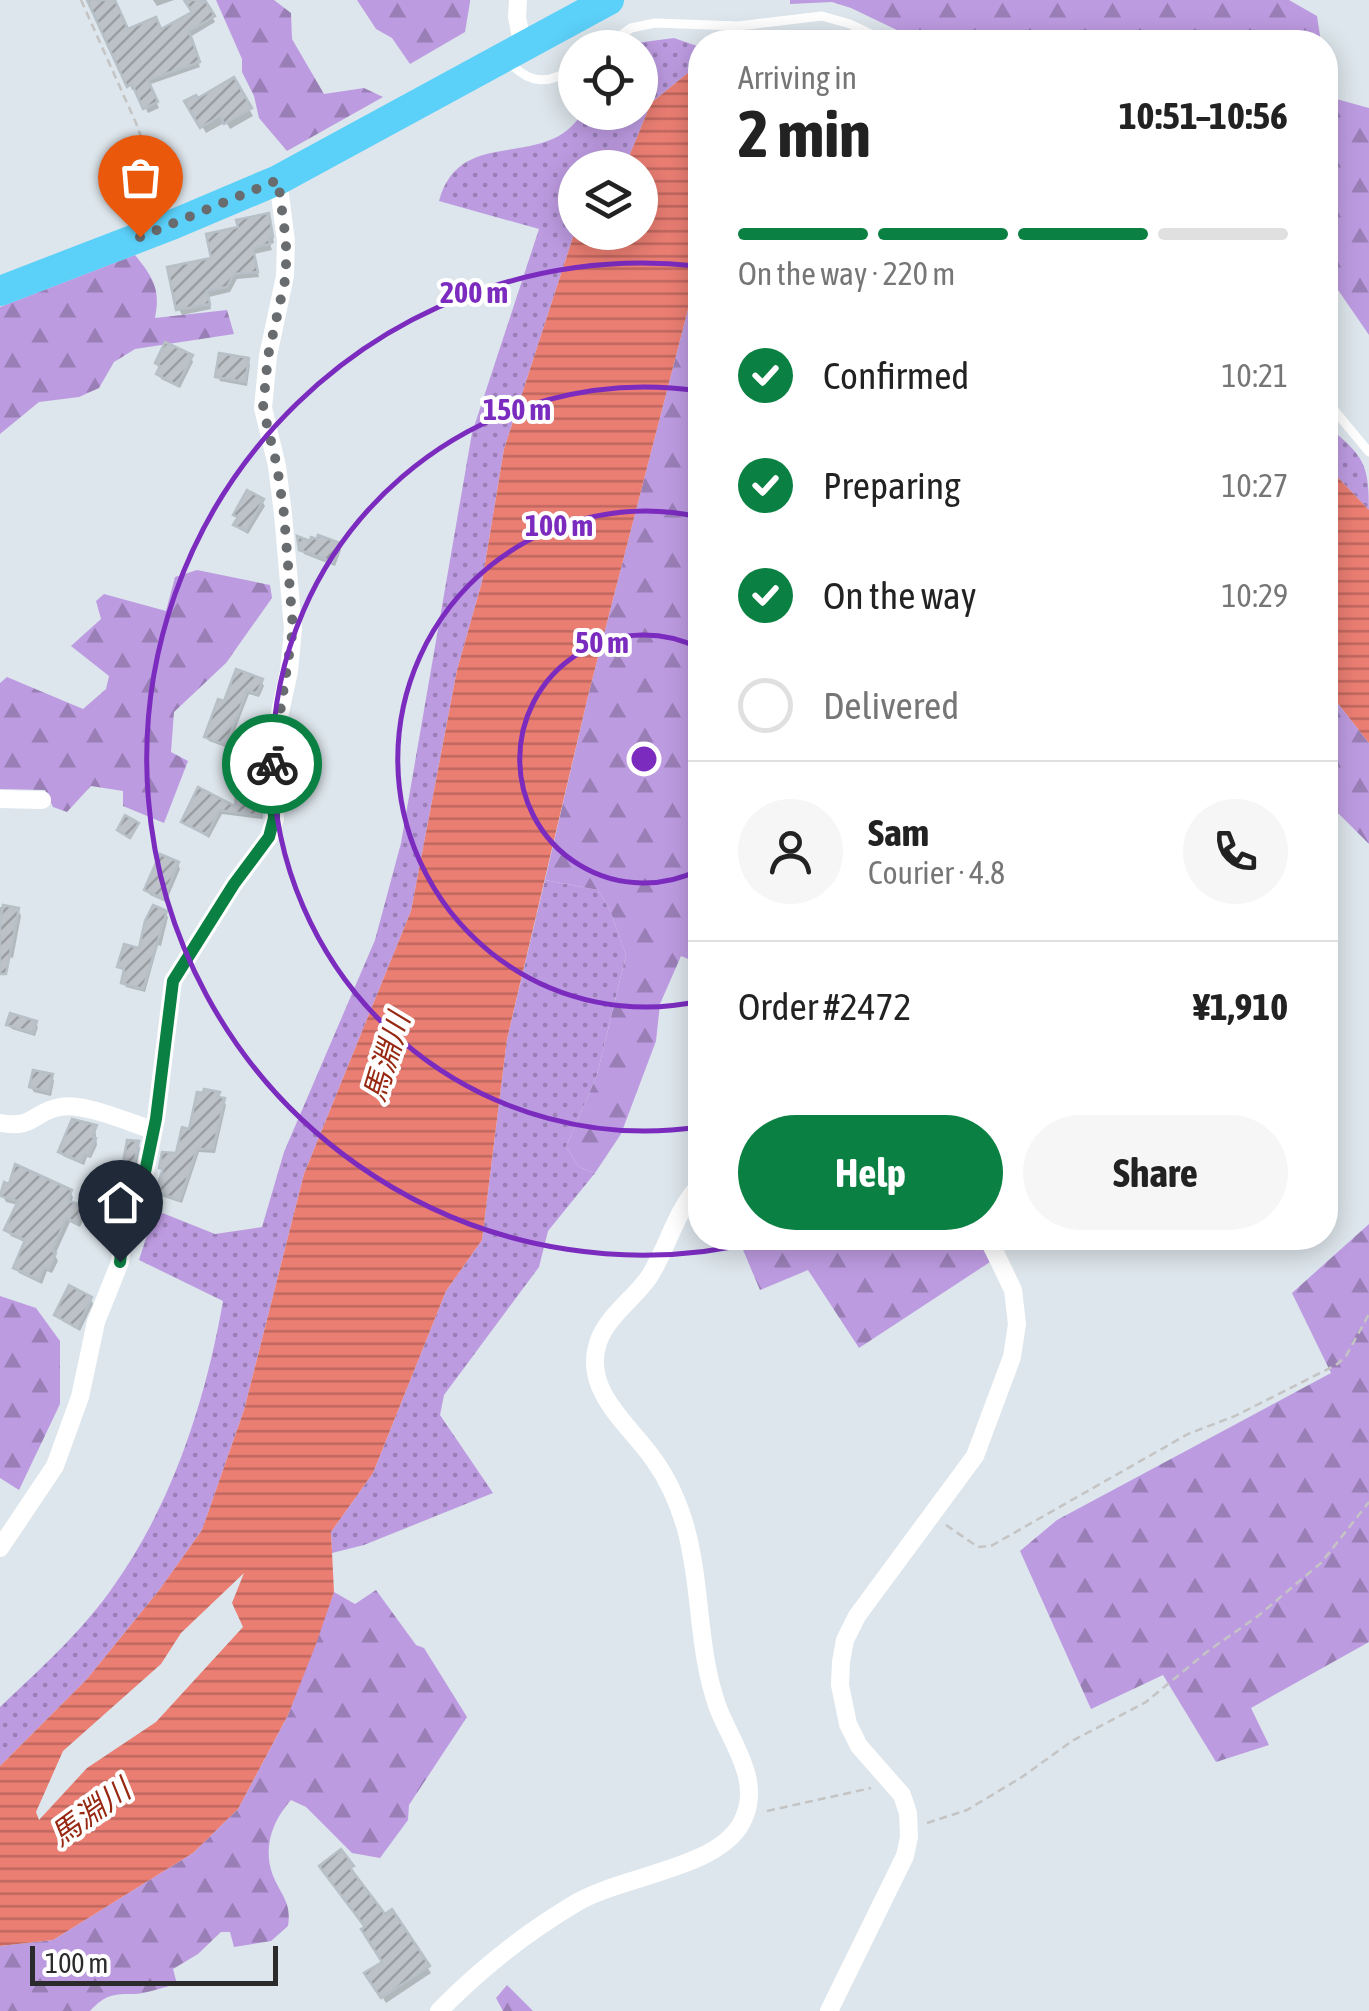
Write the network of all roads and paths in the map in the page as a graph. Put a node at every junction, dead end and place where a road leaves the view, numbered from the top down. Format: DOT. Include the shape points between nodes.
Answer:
graph roads {
  1 [pos="80,0"];
  2 [pos="518,0"];
  3 [pos="608,0"];
  4 [pos="629,30"];
  5 [pos="863,30"];
  6 [pos="514,52"];
  7 [pos="558,77"];
  8 [pos="278,180"];
  9 [pos="174,224"];
  10 [pos="0,291"];
  11 [pos="1338,415"];
  12 [pos="1369,452"];
  13 [pos="0,799"];
  14 [pos="42,800"];
  15 [pos="0,1123"];
  16 [pos="154,1130"];
  17 [pos="688,1202"];
  18 [pos="994,1250"];
  19 [pos="1369,1314"];
  20 [pos="1369,1502"];
  21 [pos="933,1514"];
  22 [pos="0,1548"];
  23 [pos="893,1784"];
  24 [pos="745,1812"];
  25 [pos="909,1826"];
  26 [pos="439,2011"];
  27 [pos="828,2011"];
  1 -- 9 [label="path"];
  2 -- 6 [label="street"];
  3 -- 6 [label="highway"];
  4 -- 5 [label="lane" via="655,22 738,26 822,16"];
  6 -- 7 [label="lane" via="521,76"];
  6 -- 8 [label="highway"];
  8 -- 9 [label="highway"];
  8 -- 16 [label="street" via="286,276 263,408 284,514 293,629 271,754 274,818 269,837 173,981"];
  9 -- 10 [label="highway"];
  11 -- 12 [label="lane"];
  13 -- 14 [label="street"];
  15 -- 16 [label="street" via="18,1126 65,1105"];
  16 -- 22 [label="street" via="68,1437"];
  17 -- 24 [label="street" via="641,1290 609,1323 596,1360 608,1403 654,1459 686,1530 711,1684 749,1782"];
  18 -- 21 [label="street" via="1013,1290 1012,1357 974,1456"];
  19 -- 21 [label="path" via="1336,1365 1188,1434 990,1546 964,1540"];
  20 -- 25 [label="path" via="1321,1563 1146,1702 966,1810"];
  21 -- 23 [label="street" via="856,1616 841,1662 848,1724"];
  23 -- 24 [label="path"];
  23 -- 25 [label="street"];
  24 -- 26 [label="street" via="729,1840 708,1857 578,1902"];
  25 -- 27 [label="street" via="905,1856"];
}
